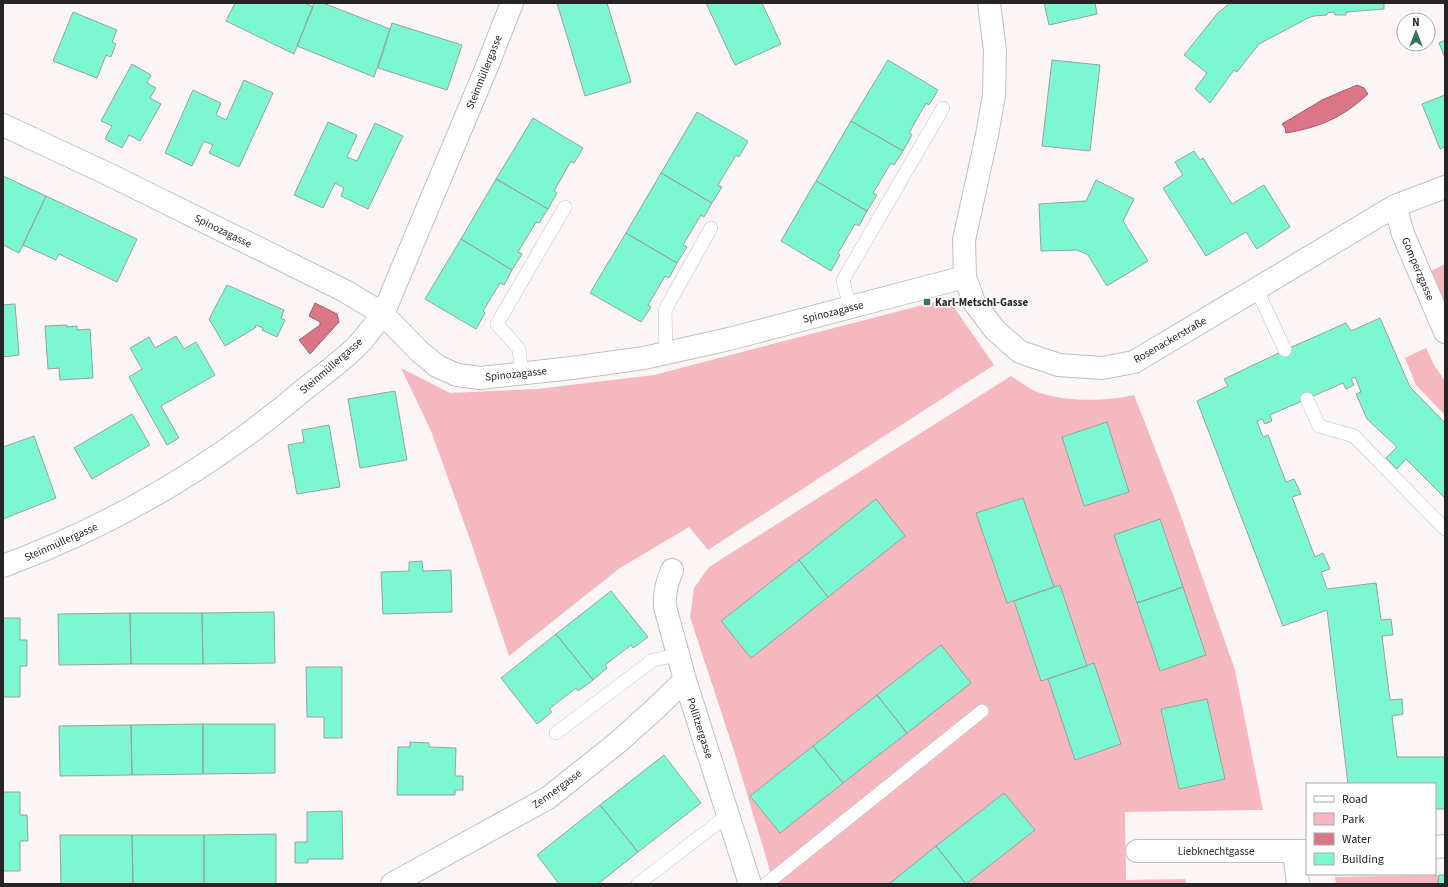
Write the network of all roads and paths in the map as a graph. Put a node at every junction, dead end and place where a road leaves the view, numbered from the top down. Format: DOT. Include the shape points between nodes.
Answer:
graph roads {
  1 [pos="512,3"];
  2 [pos="989,3"];
  3 [pos="943,108"];
  4 [pos="3,125"];
  5 [pos="1445,187"];
  6 [pos="1395,206"];
  7 [pos="565,207"];
  8 [pos="711,228"];
  9 [pos="965,277"];
  10 [pos="1257,290"];
  11 [pos="850,308"];
  12 [pos="383,314"];
  13 [pos="1445,332"];
  14 [pos="1285,350"];
  15 [pos="666,353"];
  16 [pos="522,374"];
  17 [pos="1307,399"];
  18 [pos="1445,529"];
  19 [pos="3,566"];
  20 [pos="672,570"];
  21 [pos="678,656"];
  22 [pos="685,680"];
  23 [pos="982,711"];
  24 [pos="556,733"];
  25 [pos="728,814"];
  26 [pos="1137,851"];
  27 [pos="1301,851"];
  28 [pos="392,884"];
  29 [pos="638,884"];
  30 [pos="750,884"];
  31 [pos="766,884"];
  32 [pos="1298,884"];
  1 -- 12 [label="street, Steinmüllergasse"];
  2 -- 9 [label="street, Rosenackerstraße" via="995,51 994,95 964,240"];
  3 -- 11 [label="lane" via="844,280"];
  4 -- 12 [label="street, Spinozagasse" via="345,291"];
  5 -- 6 [label="street, Rosenackerstraße"];
  6 -- 10 [label="street, Rosenackerstraße"];
  6 -- 13 [label="street, Gomperzgasse" via="1403,234"];
  7 -- 16 [label="lane" via="497,324 519,349"];
  8 -- 15 [label="lane" via="665,310"];
  9 -- 10 [label="street, Rosenackerstraße" via="974,302 995,330 1020,352 1059,365 1102,368 1134,362"];
  9 -- 11 [label="street, Spinozagasse"];
  10 -- 14 [label="lane"];
  11 -- 15 [label="street, Spinozagasse"];
  12 -- 16 [label="street, Spinozagasse" via="437,366 457,375 480,378"];
  12 -- 19 [label="street, Steinmüllergasse" via="356,347 267,420 207,462 118,516 41,552"];
  15 -- 16 [label="street, Spinozagasse"];
  17 -- 18 [label="lane" via="1319,426 1354,436"];
  20 -- 21 [label="street, Pollitzergasse" via="664,602"];
  21 -- 22 [label="street, Pollitzergasse"];
  21 -- 24 [label="lane" via="653,660"];
  22 -- 25 [label="street, Pollitzergasse"];
  22 -- 28 [label="street, Zennergasse" via="617,743 548,798"];
  23 -- 31 [label="lane"];
  25 -- 29 [label="lane"];
  25 -- 30 [label="street, Pollitzergasse"];
  26 -- 27 [label="street, Liebknechtgasse"];
  27 -- 32 [label="street, Liebknechtgasse"];
}
